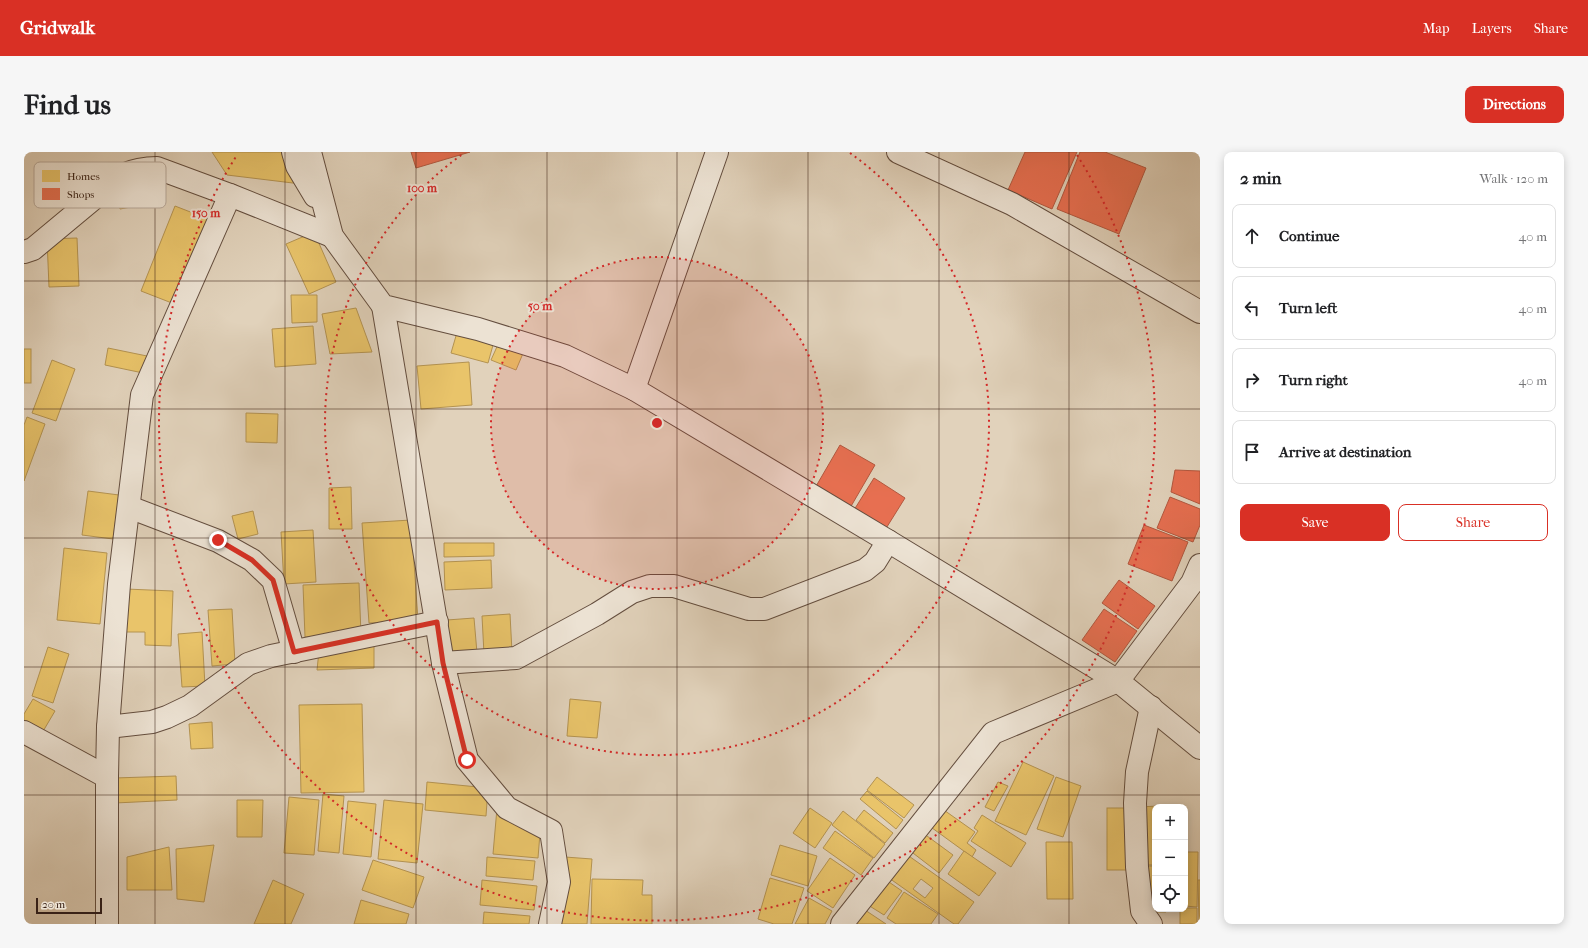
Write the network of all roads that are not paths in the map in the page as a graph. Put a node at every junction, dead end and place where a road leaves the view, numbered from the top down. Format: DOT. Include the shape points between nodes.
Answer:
graph roads {
  1 [pos="292,152"];
  2 [pos="310,152"];
  3 [pos="717,152"];
  4 [pos="898,152"];
  5 [pos="166,171"];
  6 [pos="230,195"];
  7 [pos="82,208"];
  8 [pos="326,212"];
  9 [pos="332,236"];
  10 [pos="24,252"];
  11 [pos="383,306"];
  12 [pos="1200,312"];
  13 [pos="634,389"];
  14 [pos="129,507"];
  15 [pos="888,541"];
  16 [pos="1197,580"];
  17 [pos="437,622"];
  18 [pos="294,652"];
  19 [pos="443,663"];
  20 [pos="1118,681"];
  21 [pos="1150,707"];
  22 [pos="108,727"];
  23 [pos="24,732"];
  24 [pos="1200,748"];
  25 [pos="107,777"];
  26 [pos="107,924"];
  27 [pos="550,924"];
  28 [pos="842,924"];
  29 [pos="1151,924"];
  1 -- 8 [label="street" via="301,173"];
  2 -- 8 [label="street"];
  3 -- 13 [label="street"];
  4 -- 12 [label="street" via="1012,204"];
  5 -- 6 [label="street"];
  6 -- 9 [label="street"];
  6 -- 14 [label="street" via="142,395"];
  7 -- 10 [label="street" via="34,249"];
  8 -- 9 [label="street"];
  9 -- 11 [label="street"];
  11 -- 13 [label="street" via="478,328 565,356"];
  11 -- 17 [label="street"];
  13 -- 15 [label="street"];
  14 -- 18 [label="street" via="218,540 252,560 273,580"];
  14 -- 22 [label="street" via="119,584"];
  15 -- 19 [label="street" via="875,562 865,570 764,609 749,609 674,586 650,586 632,592 516,658"];
  15 -- 20 [label="street"];
  16 -- 20 [label="street"];
  17 -- 18 [label="street"];
  17 -- 19 [label="street"];
  18 -- 22 [label="street" via="248,664 190,706 167,717 152,722"];
  19 -- 27 [label="street" via="467,760 507,808 551,831 559,882"];
  20 -- 21 [label="street"];
  20 -- 28 [label="street" via="993,733"];
  21 -- 24 [label="street"];
  21 -- 29 [label="street" via="1137,772 1135,803 1137,866 1142,911"];
  22 -- 25 [label="street"];
  23 -- 25 [label="street"];
  25 -- 26 [label="street"];
}
